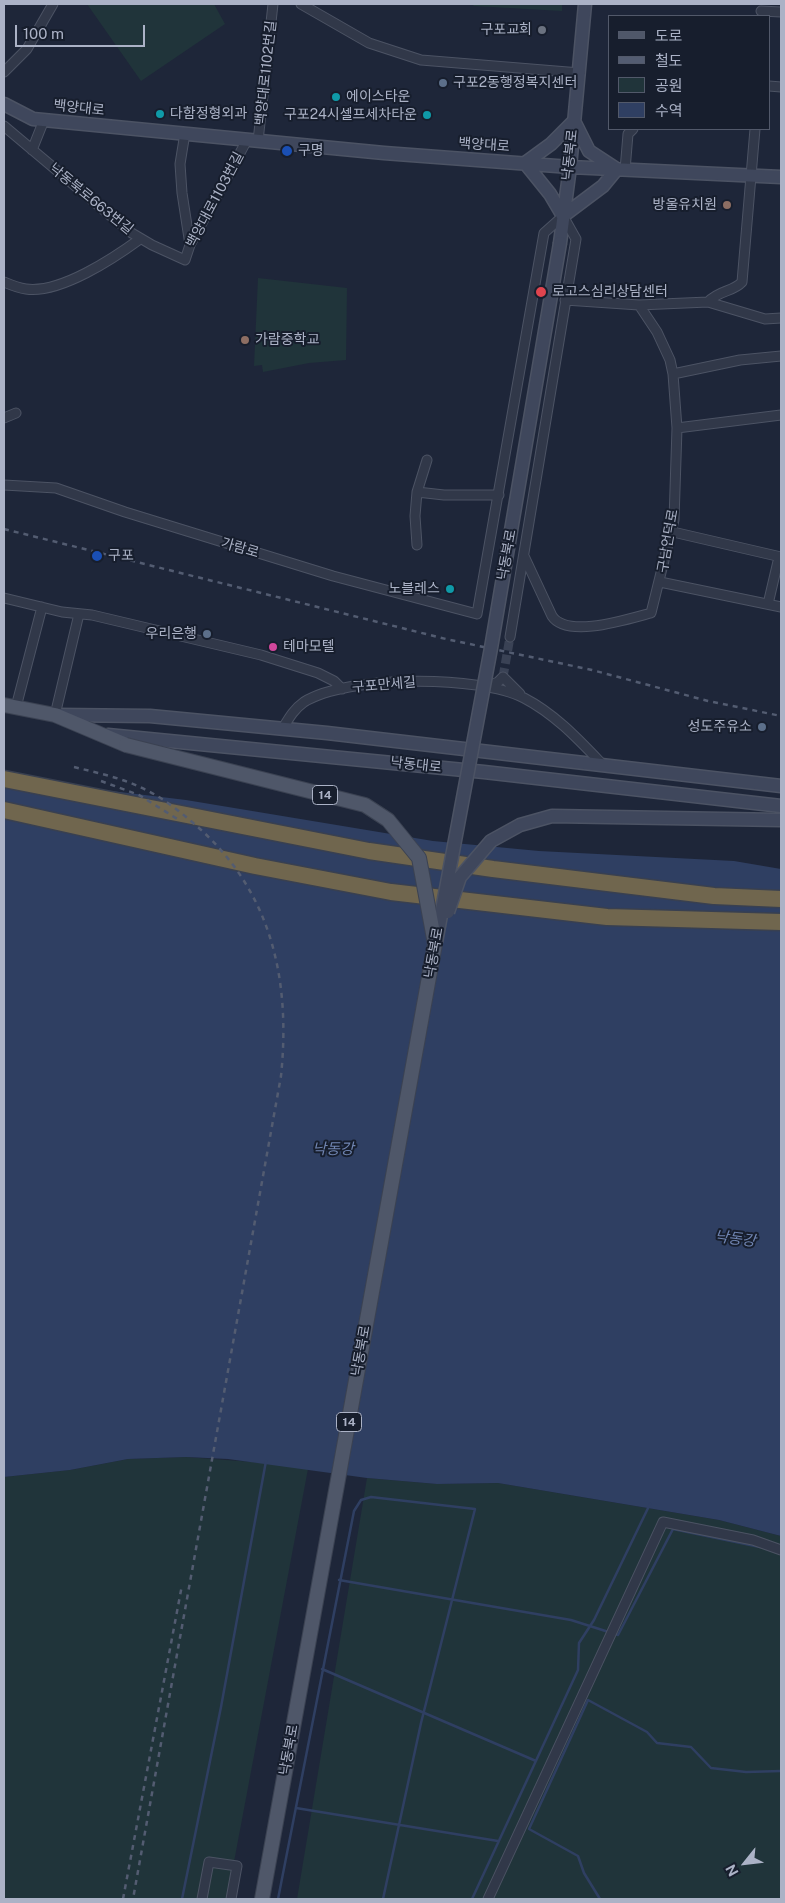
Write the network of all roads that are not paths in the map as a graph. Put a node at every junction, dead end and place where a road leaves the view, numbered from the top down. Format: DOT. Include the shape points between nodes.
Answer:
graph roads {
  1 [pos="53,4"];
  2 [pos="273,4"];
  3 [pos="301,4"];
  4 [pos="586,4"];
  5 [pos="761,10"];
  6 [pos="781,12"];
  7 [pos="4,72"];
  8 [pos="580,73"];
  9 [pos="4,104"];
  10 [pos="44,120"];
  11 [pos="574,121"];
  12 [pos="4,126"];
  13 [pos="632,130"];
  14 [pos="755,130"];
  15 [pos="185,133"];
  16 [pos="253,141"];
  17 [pos="32,150"];
  18 [pos="525,163"];
  19 [pos="570,167"];
  20 [pos="621,170"];
  21 [pos="753,176"];
  22 [pos="781,177"];
  23 [pos="564,216"];
  24 [pos="140,239"];
  25 [pos="190,245"];
  26 [pos="185,260"];
  27 [pos="4,282"];
  28 [pos="565,300"];
  29 [pos="708,302"];
  30 [pos="639,305"];
  31 [pos="781,318"];
  32 [pos="781,356"];
  33 [pos="673,374"];
  34 [pos="16,413"];
  35 [pos="781,415"];
  36 [pos="4,418"];
  37 [pos="677,428"];
  38 [pos="427,460"];
  39 [pos="4,485"];
  40 [pos="417,492"];
  41 [pos="499,495"];
  42 [pos="672,532"];
  43 [pos="417,545"];
  44 [pos="524,556"];
  45 [pos="780,557"];
  46 [pos="660,582"];
  47 [pos="4,598"];
  48 [pos="768,604"];
  49 [pos="42,607"];
  50 [pos="781,607"];
  51 [pos="79,614"];
  52 [pos="510,637"];
  53 [pos="488,686"];
  54 [pos="342,689"];
  55 [pos="524,698"];
  56 [pos="10,706"];
  57 [pos="55,715"];
  58 [pos="283,728"];
  59 [pos="602,764"];
  60 [pos="4,779"];
  61 [pos="781,786"];
  62 [pos="781,806"];
  63 [pos="4,810"];
  64 [pos="781,820"];
  65 [pos="781,899"];
  66 [pos="781,922"];
  67 [pos="436,944"];
  68 [pos="781,1550"];
  69 [pos="202,1899"];
  70 [pos="231,1899"];
  71 [pos="262,1899"];
  72 [pos="488,1899"];
  1 -- 7 [label="street" via="27,49"];
  2 -- 16 [label="street, 백양대로1102번길"];
  3 -- 8 [label="street" via="369,43 422,60"];
  4 -- 8 [label="main road, 낙동북로"];
  5 -- 6 [label="street"];
  8 -- 11 [label="main road, 낙동북로"];
  9 -- 10 [label="main road, 백양대로"];
  10 -- 15 [label="main road, 백양대로"];
  10 -- 17 [label="street"];
  11 -- 18 [label="main road"];
  11 -- 19 [label="main road, 낙동북로"];
  11 -- 20 [label="main road" via="589,152"];
  12 -- 17 [label="street, 낙동북로663번길"];
  13 -- 20 [label="street" via="628,134"];
  14 -- 21 [label="street"];
  15 -- 16 [label="main road, 백양대로"];
  15 -- 25 [label="street" via="180,164"];
  16 -- 18 [label="main road, 백양대로"];
  16 -- 25 [label="street, 백양대로1103번길"];
  17 -- 24 [label="street, 낙동북로663번길"];
  18 -- 19 [label="main road, 백양대로"];
  18 -- 23 [label="main road"];
  19 -- 20 [label="main road, 백양대로"];
  19 -- 23 [label="main road, 낙동북로"];
  20 -- 21 [label="main road, 백양대로"];
  20 -- 23 [label="main road"];
  21 -- 22 [label="main road, 백양대로"];
  21 -- 29 [label="street" via="742,282 719,292"];
  23 -- 28 [label="street" via="576,239"];
  23 -- 41 [label="street" via="544,233"];
  23 -- 67 [label="main road, 낙동북로, bridge" via="491,648"];
  24 -- 26 [label="street, 낙동북로663번길"];
  24 -- 27 [label="street" via="96,268 50,286 26,289"];
  25 -- 26 [label="street, 백양대로1103번길"];
  28 -- 30 [label="street"];
  28 -- 44 [label="street"];
  29 -- 30 [label="street"];
  29 -- 31 [label="street" via="765,318"];
  30 -- 33 [label="street, 구남언덕로" via="664,347"];
  32 -- 33 [label="street" via="740,360"];
  33 -- 37 [label="street, 구남언덕로"];
  34 -- 36 [label="street"];
  35 -- 37 [label="street"];
  37 -- 42 [label="street, 구남언덕로"];
  38 -- 40 [label="street"];
  39 -- 41 [label="street, 가람로" via="56,488 334,576 477,614"];
  40 -- 41 [label="street"];
  40 -- 43 [label="street"];
  42 -- 45 [label="street"];
  42 -- 46 [label="street, 구남언덕로"];
  44 -- 46 [label="street, 구남언덕로" via="552,616 562,625 583,627 651,613"];
  44 -- 52 [label="street"];
  45 -- 48 [label="street"];
  46 -- 48 [label="street"];
  47 -- 49 [label="street, 구포만세길"];
  48 -- 50 [label="street"];
  49 -- 51 [label="street, 구포만세길"];
  49 -- 56 [label="street"];
  51 -- 54 [label="street, 구포만세길" via="260,655 318,673"];
  51 -- 57 [label="street"];
  53 -- 54 [label="street, 구포만세길" via="410,681"];
  53 -- 55 [label="street, 구포만세길"];
  53 -- 55 [label="street" via="503,677"];
  54 -- 58 [label="street" via="304,702 294,710"];
  55 -- 59 [label="street, 구포만세길" via="569,730"];
  56 -- 57 [label="main road, 낙동대로 / 14"];
  57 -- 58 [label="main road, 낙동대로 / 14" via="150,716"];
  57 -- 62 [label="main road, 낙동대로" via="105,735 484,772"];
  57 -- 67 [label="main road, 14, bridge" via="126,745 365,804 388,820 419,858"];
  58 -- 59 [label="main road, 낙동대로 / 14"];
  59 -- 61 [label="main road, 낙동대로 / 14"];
  60 -- 65 [label="highway, bridge" via="379,852 704,894"];
  63 -- 66 [label="highway, bridge" via="256,866 391,892 607,917"];
  64 -- 67 [label="main road, 14, bridge" via="552,816 520,825 491,841 460,877"];
  67 -- 71 [label="main road, 낙동북로 / 14"];
  68 -- 72 [label="street" via="753,1540 663,1522"];
  69 -- 70 [label="street" via="209,1862 237,1866"];
}
